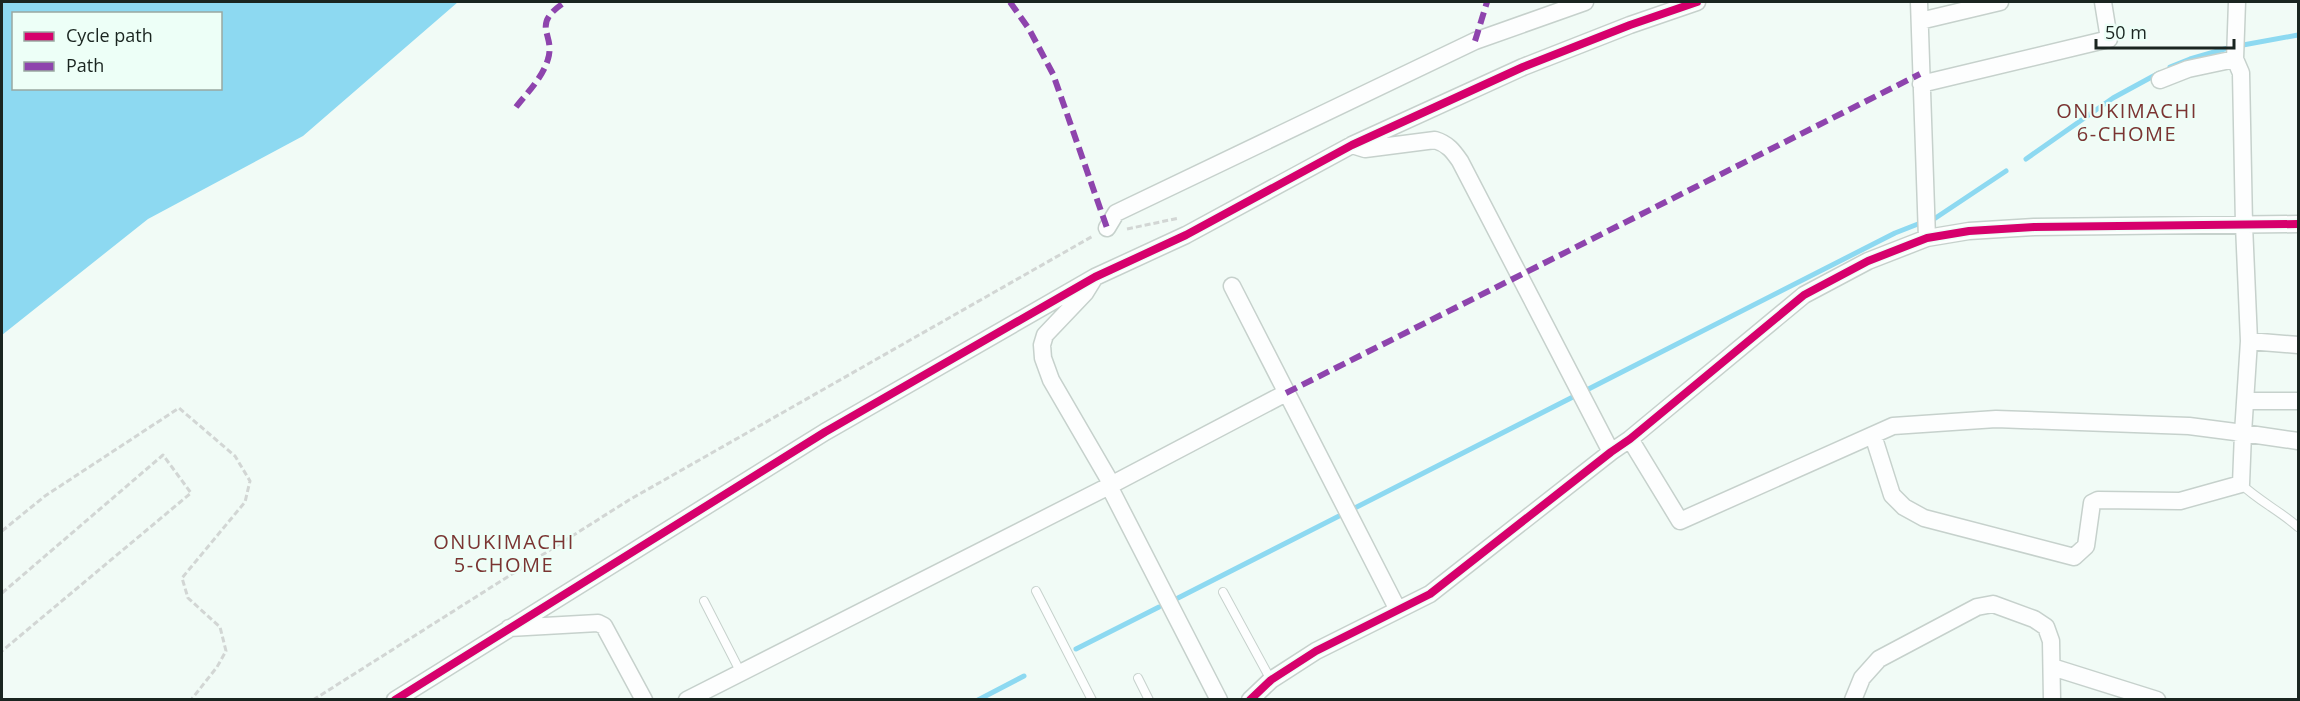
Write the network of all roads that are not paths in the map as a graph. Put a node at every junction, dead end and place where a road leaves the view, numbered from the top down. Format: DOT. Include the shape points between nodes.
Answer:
graph roads {
  1 [pos="1585,2"];
  2 [pos="1697,2"];
  3 [pos="1919,2"];
  4 [pos="2000,2"];
  5 [pos="2103,2"];
  6 [pos="2237,2"];
  7 [pos="1920,21"];
  8 [pos="2235,59"];
  9 [pos="2160,80"];
  10 [pos="1921,84"];
  11 [pos="1352,145"];
  12 [pos="2298,224"];
  13 [pos="2244,225"];
  14 [pos="1107,228"];
  15 [pos="1927,238"];
  16 [pos="1095,277"];
  17 [pos="1232,286"];
  18 [pos="2249,341"];
  19 [pos="2298,345"];
  20 [pos="1286,393"];
  21 [pos="2245,401"];
  22 [pos="2298,401"];
  23 [pos="2243,433"];
  24 [pos="1873,435"];
  25 [pos="1630,439"];
  26 [pos="2298,441"];
  27 [pos="1611,452"];
  28 [pos="2241,484"];
  29 [pos="1109,486"];
  30 [pos="2298,527"];
  31 [pos="1036,591"];
  32 [pos="1223,592"];
  33 [pos="704,601"];
  34 [pos="1398,610"];
  35 [pos="508,628"];
  36 [pos="2052,667"];
  37 [pos="741,672"];
  38 [pos="1138,678"];
  39 [pos="1271,681"];
  40 [pos="1259,698"];
  41 [pos="396,699"];
  42 [pos="644,699"];
  43 [pos="687,699"];
  44 [pos="1092,699"];
  45 [pos="1149,699"];
  46 [pos="1219,699"];
  47 [pos="1853,699"];
  48 [pos="2052,699"];
  49 [pos="2157,699"];
  1 -- 14 [label="street" via="1465,46 1116,213"];
  2 -- 11 [label="street" via="1523,67"];
  3 -- 7 [label="street"];
  4 -- 7 [label="street"];
  5 -- 10 [label="street" via="2109,39"];
  6 -- 8 [label="street"];
  7 -- 10 [label="street"];
  8 -- 9 [label="street" via="2188,69"];
  8 -- 13 [label="street" via="2241,73"];
  10 -- 15 [label="street"];
  11 -- 16 [label="street" via="1186,236"];
  11 -- 27 [label="street" via="1365,150 1435,140 1444,142 1461,161"];
  12 -- 13 [label="street"];
  13 -- 15 [label="street" via="2034,227"];
  13 -- 18 [label="street"];
  15 -- 25 [label="street" via="1868,261 1804,295"];
  16 -- 29 [label="street" via="1045,335 1041,345 1051,380"];
  16 -- 35 [label="street" via="825,432"];
  17 -- 20 [label="street"];
  18 -- 19 [label="street"];
  18 -- 21 [label="street"];
  20 -- 29 [label="street"];
  20 -- 34 [label="street"];
  21 -- 22 [label="street"];
  21 -- 23 [label="street"];
  23 -- 24 [label="street" via="2188,426 1996,419 1893,426"];
  23 -- 26 [label="street"];
  23 -- 28 [label="street"];
  24 -- 25 [label="street" via="1680,520"];
  24 -- 28 [label="street" via="1892,495 1904,507 1924,518 2074,557 2086,546 2092,503 2098,500 2180,501"];
  25 -- 27 [label="street"];
  27 -- 34 [label="street" via="1430,594"];
  28 -- 30 [label="lane"];
  29 -- 37 [label="street"];
  29 -- 46 [label="street"];
  31 -- 44 [label="lane"];
  32 -- 39 [label="lane"];
  33 -- 37 [label="lane"];
  34 -- 39 [label="street" via="1316,651"];
  35 -- 41 [label="street"];
  35 -- 42 [label="street" via="598,623 604,626"];
  36 -- 47 [label="street" via="2046,627 1993,604 1977,607 1880,659 1862,678"];
  36 -- 48 [label="street"];
  36 -- 49 [label="street"];
  37 -- 43 [label="street"];
  38 -- 45 [label="lane"];
  39 -- 40 [label="street"];
}
